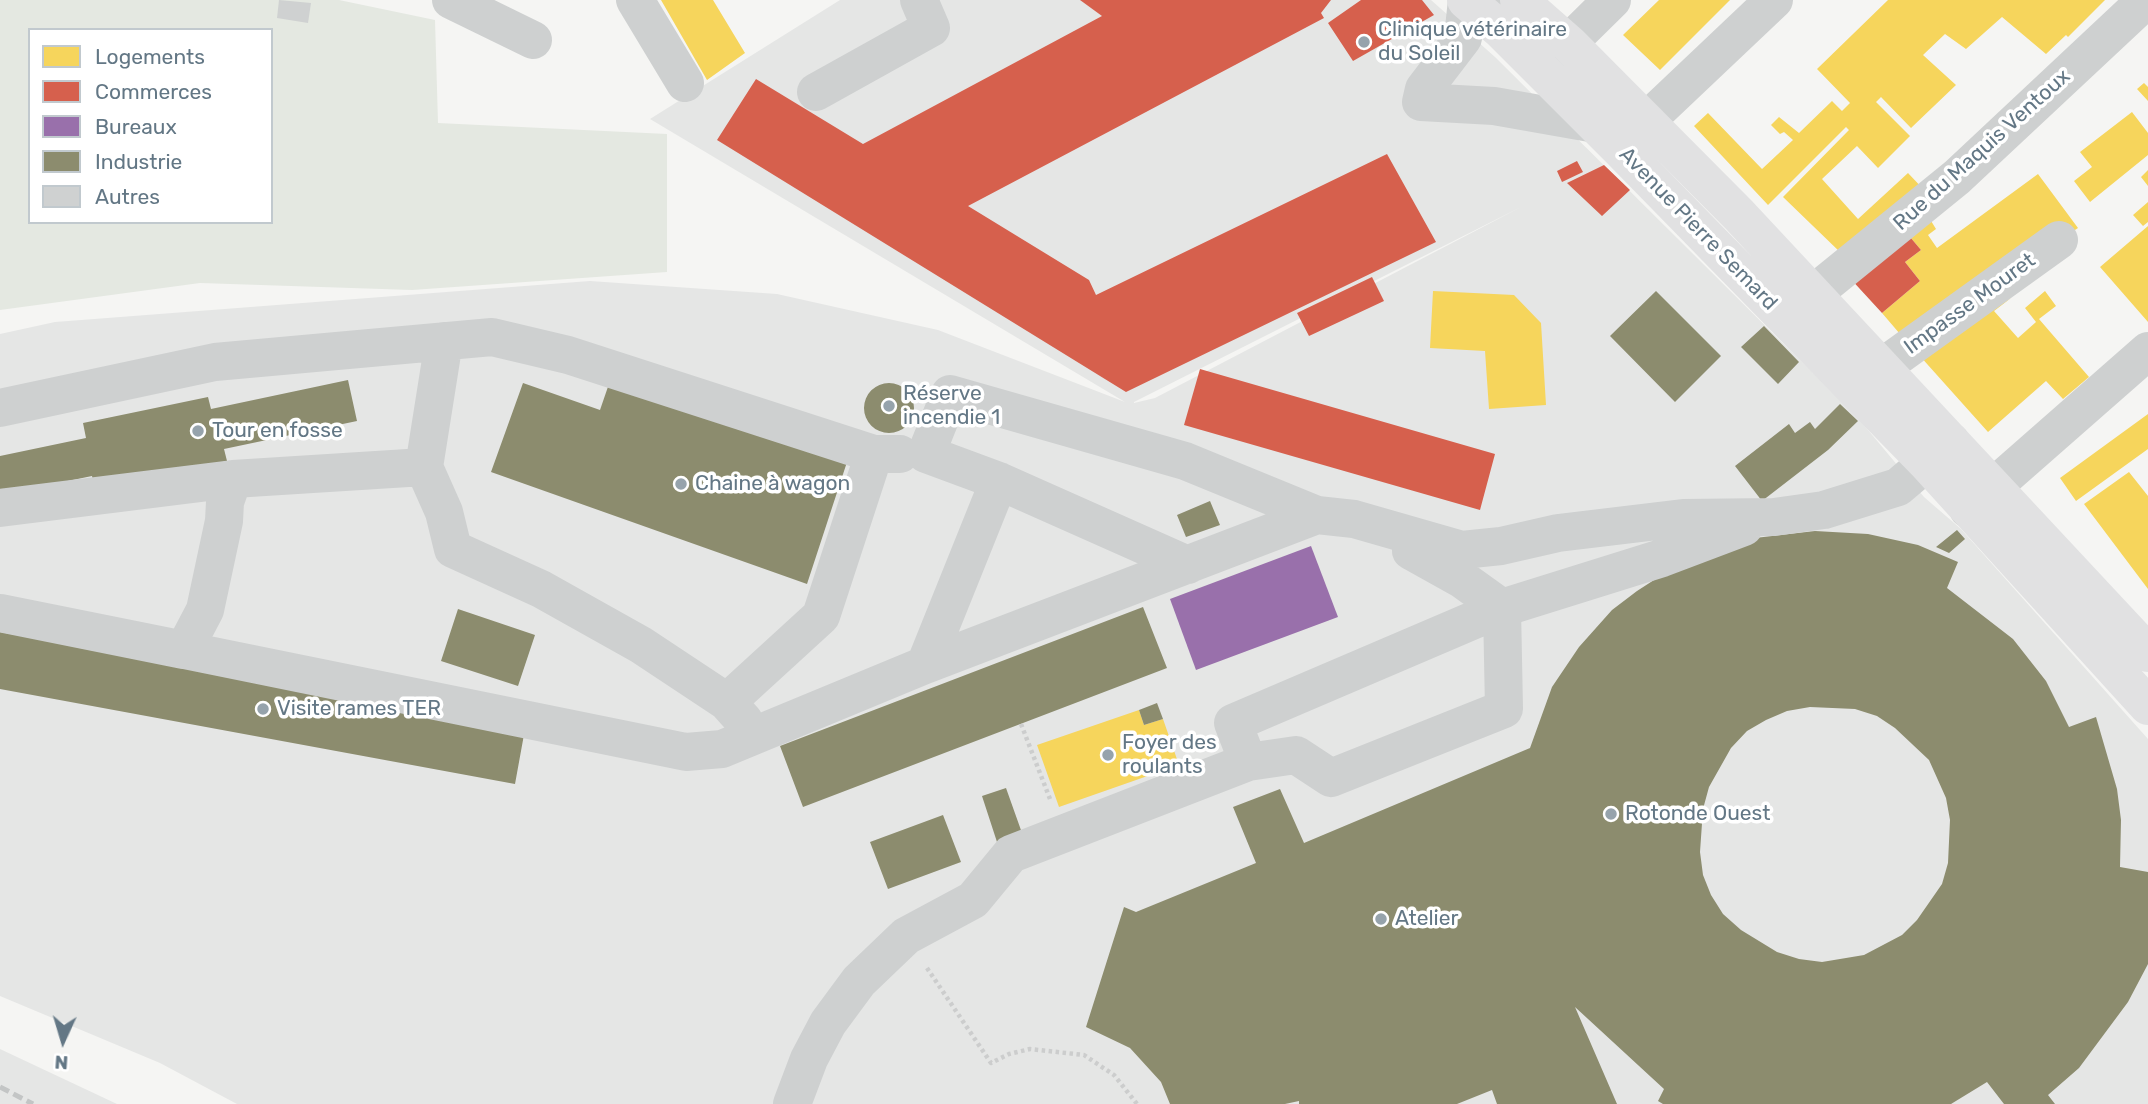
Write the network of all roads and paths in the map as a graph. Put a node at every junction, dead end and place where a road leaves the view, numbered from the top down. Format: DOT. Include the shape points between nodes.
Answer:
graph roads {
  1 [pos="451,0"];
  2 [pos="635,0"];
  3 [pos="919,0"];
  4 [pos="1466,0"];
  5 [pos="1497,0"];
  6 [pos="1519,0"];
  7 [pos="1612,0"];
  8 [pos="1774,0"];
  9 [pos="2146,0"];
  10 [pos="533,40"];
  11 [pos="1555,57"];
  12 [pos="685,83"];
  13 [pos="816,92"];
  14 [pos="1623,132"];
  15 [pos="2059,240"];
  16 [pos="1813,294"];
  17 [pos="444,341"];
  18 [pos="2148,352"];
  19 [pos="1881,368"];
  20 [pos="0,408"];
  21 [pos="1939,452"];
  22 [pos="874,454"];
  23 [pos="926,454"];
  24 [pos="424,467"];
  25 [pos="233,479"];
  26 [pos="999,481"];
  27 [pos="1980,497"];
  28 [pos="0,508"];
  29 [pos="1317,515"];
  30 [pos="1774,517"];
  31 [pos="1354,519"];
  32 [pos="1188,565"];
  33 [pos="1502,608"];
  34 [pos="0,613"];
  35 [pos="184,650"];
  36 [pos="2148,653"];
  37 [pos="925,665"];
  38 [pos="2148,679"];
  39 [pos="727,702"];
  40 [pos="2148,706"];
  41 [pos="1021,724"];
  42 [pos="757,736"];
  43 [pos="1248,762"];
  44 [pos="1052,805"];
  45 [pos="905,936"];
  46 [pos="792,1104"];
  47 [pos="1137,1104"];
  1 -- 10 [label="street"];
  2 -- 12 [label="street"];
  3 -- 13 [label="street" via="931,28"];
  4 -- 11 [label="main road, Avenue Pierre Semard"];
  4 -- 14 [label="street" via="1463,38 1424,89 1421,102 1494,106"];
  5 -- 11 [label="street, Avenue Pierre Semard"];
  6 -- 11 [label="main road, Avenue Pierre Semard"];
  7 -- 11 [label="street"];
  8 -- 14 [label="street"];
  9 -- 16 [label="street, Rue du Maquis Ventoux" via="1957,177"];
  11 -- 14 [label="main road, Avenue Pierre Semard"];
  11 -- 14 [label="main road, Avenue Pierre Semard"];
  14 -- 16 [label="main road, Avenue Pierre Semard"];
  14 -- 21 [label="main road, Avenue Pierre Semard"];
  15 -- 19 [label="street, Impasse Mouret"];
  16 -- 19 [label="main road, Avenue Pierre Semard"];
  17 -- 20 [label="street" via="215,362"];
  17 -- 22 [label="street" via="492,337 568,355"];
  17 -- 24 [label="street"];
  18 -- 27 [label="street"];
  19 -- 21 [label="main road, Avenue Pierre Semard"];
  21 -- 27 [label="main road, Avenue Pierre Semard"];
  21 -- 30 [label="street" via="1898,487 1824,510"];
  22 -- 23 [label="street"];
  22 -- 39 [label="street" via="821,616"];
  23 -- 26 [label="street"];
  23 -- 29 [label="street" via="950,394 1185,461"];
  24 -- 25 [label="street"];
  24 -- 39 [label="street" via="444,512 453,549 608,626"];
  25 -- 28 [label="street"];
  25 -- 35 [label="street" via="205,610"];
  26 -- 32 [label="street"];
  26 -- 37 [label="street"];
  27 -- 36 [label="main road, Avenue Pierre Semard"];
  27 -- 38 [label="street, Avenue Pierre Semard"];
  27 -- 40 [label="main road, Avenue Pierre Semard"];
  29 -- 31 [label="street"];
  29 -- 32 [label="street"];
  30 -- 31 [label="street" via="1683,518 1462,550"];
  30 -- 33 [label="street"];
  31 -- 33 [label="street" via="1463,580"];
  32 -- 37 [label="street"];
  33 -- 43 [label="street" via="1233,723"];
  33 -- 43 [label="street" via="1504,709 1331,778 1296,755"];
  34 -- 35 [label="street"];
  35 -- 42 [label="street" via="686,752 722,749"];
  37 -- 42 [label="street"];
  39 -- 42 [label="street"];
  41 -- 44 [label="path"];
  43 -- 45 [label="street" via="1010,854 973,901"];
  45 -- 46 [label="street" via="859,981 828,1023"];
  45 -- 47 [label="path" via="991,1063 1030,1049 1084,1055 1114,1076"];
}
